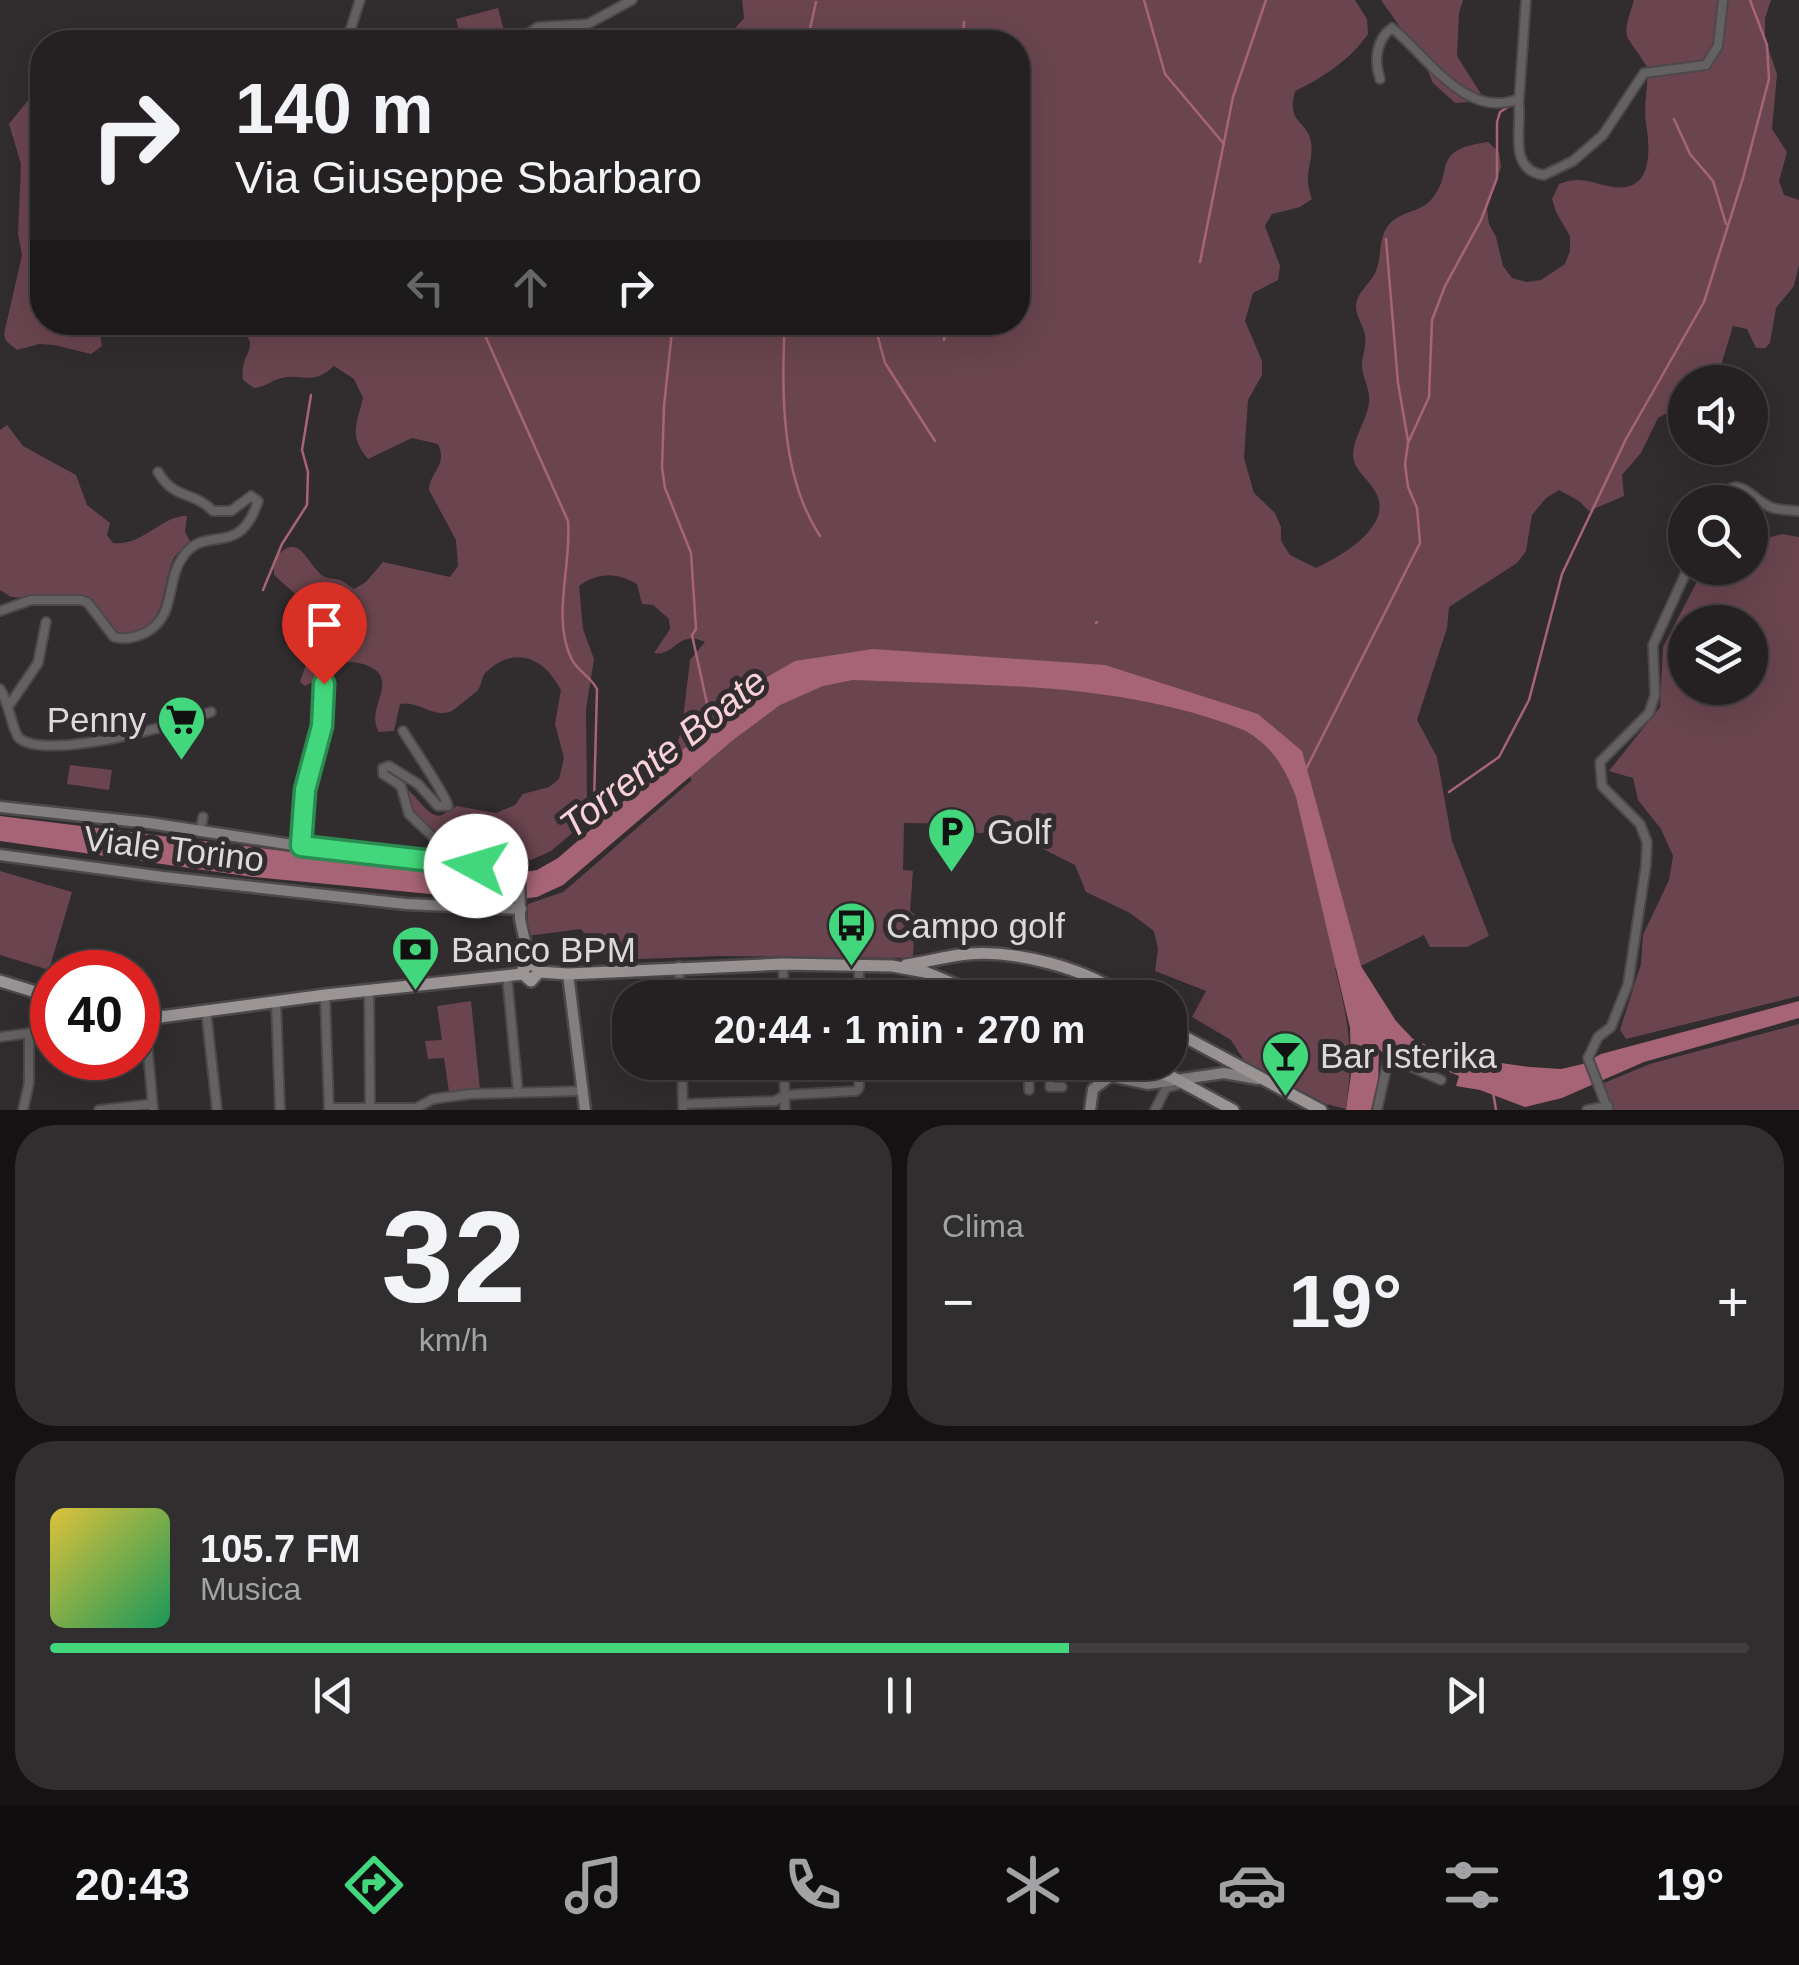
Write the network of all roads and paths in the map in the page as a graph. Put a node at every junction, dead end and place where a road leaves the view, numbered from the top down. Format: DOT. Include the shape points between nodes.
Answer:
graph roads {
  1 [pos="360,0"];
  2 [pos="632,0"];
  3 [pos="1526,0"];
  4 [pos="1723,0"];
  5 [pos="352,30"];
  6 [pos="534,30"];
  7 [pos="1380,79"];
  8 [pos="1519,100"];
  9 [pos="158,472"];
  10 [pos="1768,505"];
  11 [pos="1799,511"];
  12 [pos="1680,585"];
  13 [pos="0,611"];
  14 [pos="46,622"];
  15 [pos="324,684"];
  16 [pos="0,690"];
  17 [pos="10,704"];
  18 [pos="210,712"];
  19 [pos="403,731"];
  20 [pos="295,784"];
  21 [pos="305,790"];
  22 [pos="0,806"];
  23 [pos="203,817"];
  24 [pos="200,832"];
  25 [pos="301,846"];
  26 [pos="0,855"];
  27 [pos="452,864"];
  28 [pos="522,908"];
  29 [pos="940,962"];
  30 [pos="783,964"];
  31 [pos="858,965"];
  32 [pos="679,966"];
  33 [pos="892,966"];
  34 [pos="531,970"];
  35 [pos="568,974"];
  36 [pos="507,976"];
  37 [pos="938,976"];
  38 [pos="679,980"];
  39 [pos="783,980"];
  40 [pos="858,980"];
  41 [pos="947,980"];
  42 [pos="1095,980"];
  43 [pos="0,981"];
  44 [pos="30,990"];
  45 [pos="369,991"];
  46 [pos="325,995"];
  47 [pos="276,1000"];
  48 [pos="206,1010"];
  49 [pos="160,1017"];
  50 [pos="29,1033"];
  51 [pos="0,1037"];
  52 [pos="1187,1039"];
  53 [pos="1224,1072"];
  54 [pos="149,1080"];
  55 [pos="682,1080"];
  56 [pos="785,1080"];
  57 [pos="859,1080"];
  58 [pos="1030,1080"];
  59 [pos="1050,1080"];
  60 [pos="1164,1080"];
  61 [pos="1261,1080"];
  62 [pos="1440,1080"];
  63 [pos="1170,1083"];
  64 [pos="1062,1087"];
  65 [pos="1030,1090"];
  66 [pos="582,1091"];
  67 [pos="518,1092"];
  68 [pos="785,1095"];
  69 [pos="1208,1096"];
  70 [pos="152,1106"];
  71 [pos="683,1107"];
  72 [pos="370,1108"];
  73 [pos="1608,1108"];
  74 [pos="329,1109"];
  75 [pos="350,1109"];
  76 [pos="23,1110"];
  77 [pos="99,1110"];
  78 [pos="217,1110"];
  79 [pos="280,1110"];
  80 [pos="585,1110"];
  81 [pos="785,1110"];
  82 [pos="1090,1110"];
  83 [pos="1155,1110"];
  84 [pos="1233,1110"];
  85 [pos="1320,1110"];
  86 [pos="1377,1110"];
  87 [pos="1586,1110"];
  1 -- 5 [label="street"];
  2 -- 6 [label="street" via="588,24"];
  3 -- 8 [label="street"];
  4 -- 8 [label="street" via="1718,46 1706,65 1638,77 1604,135 1561,168 1541,176 1528,168 1517,142"];
  7 -- 8 [label="street" via="1376,53 1392,28 1459,90 1498,105"];
  9 -- 13 [label="street" via="173,491 214,511 231,511 251,496 258,501 238,534 202,540 188,550 165,615 149,631 114,637 81,600 31,600"];
  10 -- 11 [label="street"];
  12 -- 73 [label="street" via="1653,645 1649,714 1600,762 1602,786 1640,824 1647,842 1628,984 1611,1027 1588,1058"];
  14 -- 17 [label="street" via="38,663"];
  15 -- 21 [label="street"];
  16 -- 17 [label="street"];
  17 -- 18 [label="street" via="16,735 55,744 130,736"];
  19 -- 27 [label="street" via="448,806 438,806 389,766 384,774 401,786 409,814"];
  20 -- 21 [label="street"];
  21 -- 25 [label="street"];
  22 -- 24 [label="street"];
  23 -- 24 [label="street"];
  24 -- 25 [label="street"];
  25 -- 27 [label="street"];
  26 -- 28 [label="street, Viale Torino" via="406,904"];
  27 -- 28 [label="street" via="520,868"];
  28 -- 34 [label="street"];
  29 -- 33 [label="main road"];
  29 -- 37 [label="street"];
  29 -- 42 [label="main road" via="965,954 1016,954"];
  30 -- 31 [label="main road"];
  30 -- 32 [label="main road"];
  30 -- 39 [label="street"];
  31 -- 33 [label="main road"];
  31 -- 40 [label="street"];
  32 -- 35 [label="main road"];
  32 -- 38 [label="street"];
  33 -- 37 [label="main road"];
  34 -- 35 [label="main road"];
  34 -- 36 [label="main road"];
  35 -- 66 [label="street"];
  36 -- 45 [label="main road"];
  36 -- 67 [label="street"];
  37 -- 41 [label="main road"];
  43 -- 44 [label="main road"];
  45 -- 46 [label="main road"];
  45 -- 72 [label="street"];
  46 -- 47 [label="main road"];
  46 -- 74 [label="street"];
  47 -- 48 [label="main road"];
  47 -- 79 [label="street"];
  48 -- 49 [label="main road"];
  48 -- 78 [label="street"];
  50 -- 51 [label="street"];
  50 -- 76 [label="street"];
  52 -- 61 [label="main road"];
  53 -- 61 [label="street"];
  53 -- 63 [label="street"];
  53 -- 69 [label="street"];
  54 -- 70 [label="street"];
  55 -- 71 [label="street"];
  56 -- 68 [label="street"];
  57 -- 68 [label="street" via="856,1091"];
  58 -- 65 [label="street"];
  59 -- 64 [label="street" via="1050,1087"];
  60 -- 63 [label="main road"];
  61 -- 85 [label="main road"];
  62 -- 86 [label="street" via="1388,1061"];
  63 -- 69 [label="main road"];
  63 -- 82 [label="street" via="1104,1078 1093,1089"];
  63 -- 83 [label="street"];
  66 -- 67 [label="street"];
  66 -- 80 [label="street"];
  67 -- 72 [label="street"];
  68 -- 71 [label="street"];
  68 -- 81 [label="street"];
  69 -- 84 [label="main road"];
  70 -- 77 [label="street"];
  72 -- 75 [label="street"];
  73 -- 87 [label="street"];
  74 -- 75 [label="street"];
}
